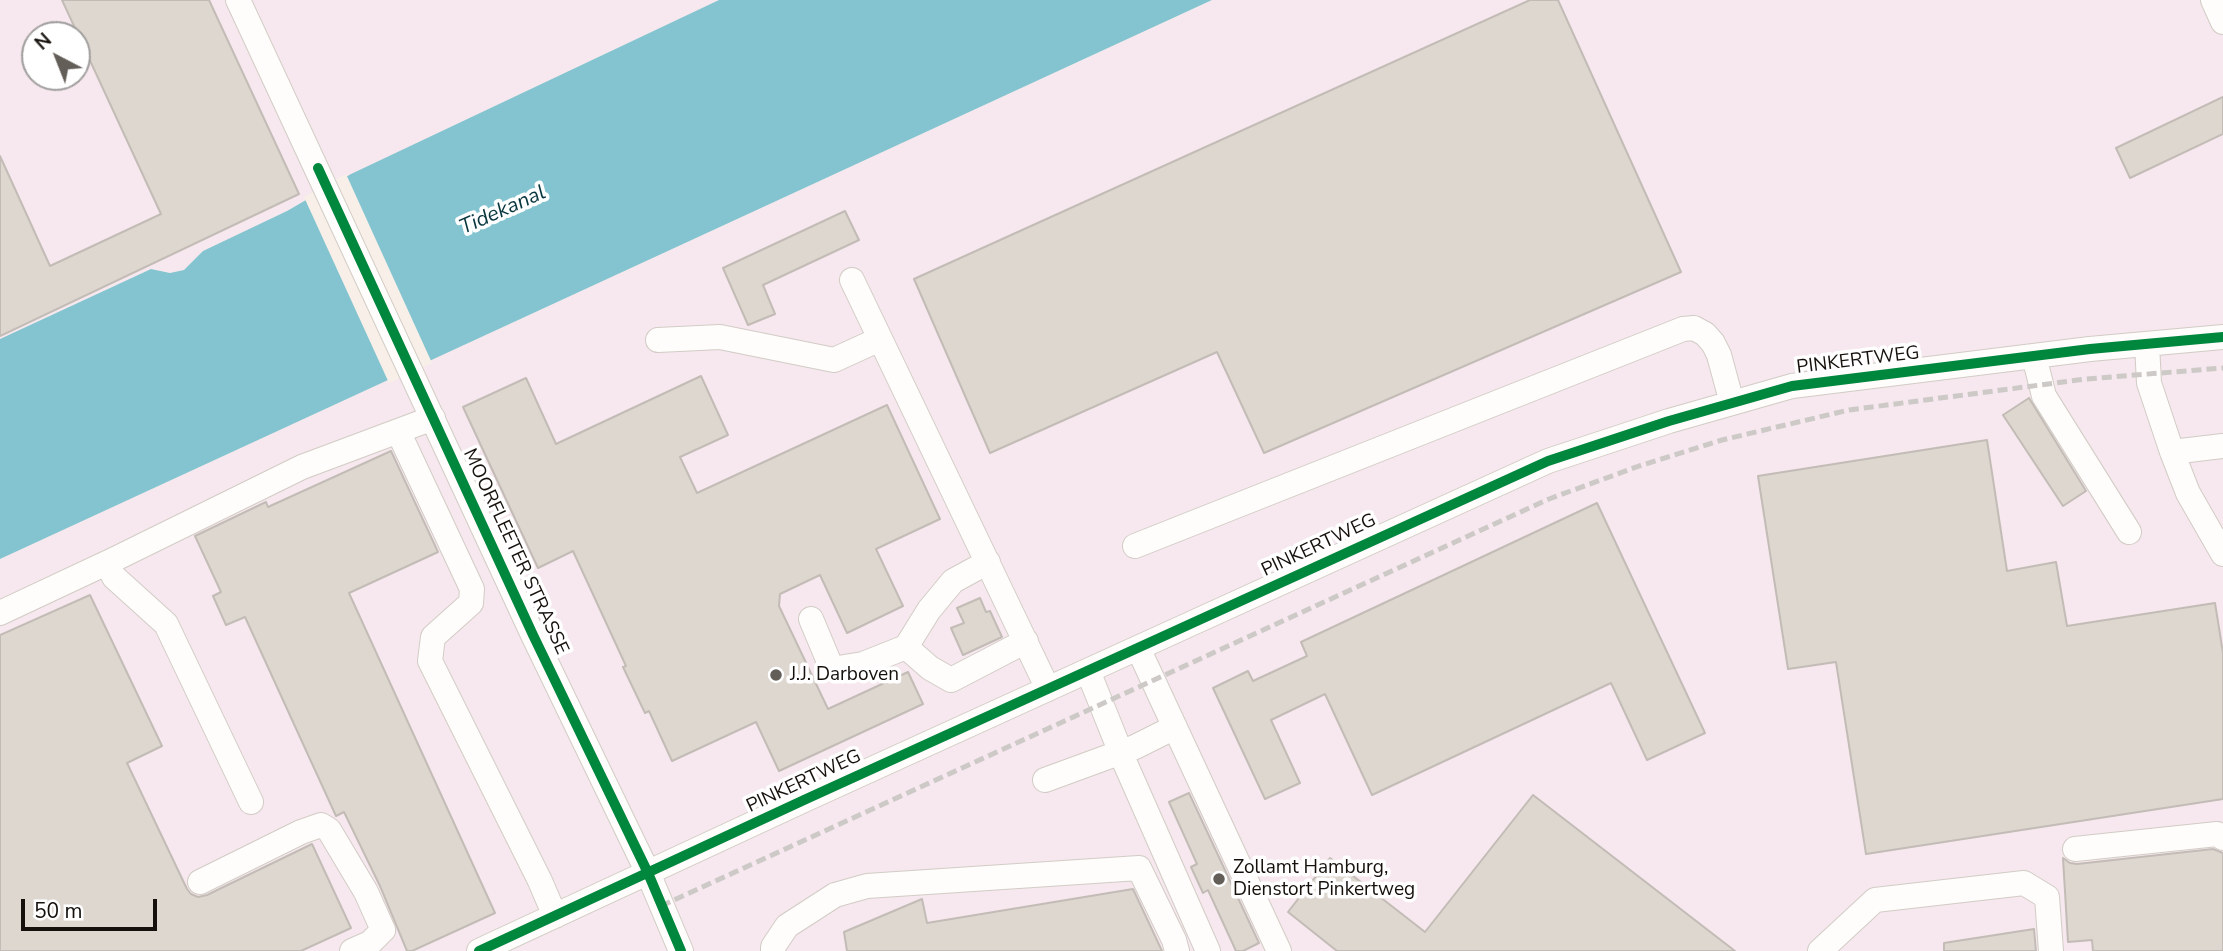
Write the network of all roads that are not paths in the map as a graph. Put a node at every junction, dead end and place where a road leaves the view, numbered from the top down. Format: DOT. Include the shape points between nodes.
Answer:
graph roads {
  1 [pos="239,0"];
  2 [pos="2213,0"];
  3 [pos="2223,22"];
  4 [pos="852,280"];
  5 [pos="2223,337"];
  6 [pos="880,339"];
  7 [pos="658,340"];
  8 [pos="2147,344"];
  9 [pos="2035,356"];
  10 [pos="1732,403"];
  11 [pos="433,418"];
  12 [pos="398,431"];
  13 [pos="2223,446"];
  14 [pos="2172,452"];
  15 [pos="2129,532"];
  16 [pos="1135,547"];
  17 [pos="2223,554"];
  18 [pos="988,562"];
  19 [pos="107,563"];
  20 [pos="0,613"];
  21 [pos="811,620"];
  22 [pos="1026,641"];
  23 [pos="906,647"];
  24 [pos="1138,648"];
  25 [pos="1088,671"];
  26 [pos="1048,689"];
  27 [pos="1175,727"];
  28 [pos="1121,752"];
  29 [pos="1045,780"];
  30 [pos="251,802"];
  31 [pos="2223,838"];
  32 [pos="2075,849"];
  33 [pos="648,873"];
  34 [pos="200,882"];
  35 [pos="555,916"];
  36 [pos="352,951"];
  37 [pos="479,951"];
  38 [pos="681,951"];
  39 [pos="773,951"];
  40 [pos="1177,951"];
  41 [pos="1208,951"];
  42 [pos="1279,951"];
  43 [pos="1820,951"];
  44 [pos="2052,951"];
  1 -- 11 [label="street, MOORFLEETER STRASSE"];
  2 -- 3 [label="street"];
  4 -- 6 [label="street"];
  5 -- 8 [label="street, PINKERTWEG"];
  6 -- 7 [label="street" via="834,360 720,337"];
  6 -- 18 [label="street"];
  8 -- 9 [label="street, PINKERTWEG"];
  8 -- 14 [label="street" via="2149,383"];
  9 -- 10 [label="street, PINKERTWEG" via="1792,386"];
  9 -- 15 [label="street" via="2044,396"];
  10 -- 16 [label="street" via="1713,343 1694,328 1683,329"];
  10 -- 24 [label="street, PINKERTWEG" via="1548,461"];
  11 -- 12 [label="street"];
  11 -- 33 [label="street, MOORFLEETER STRASSE"];
  12 -- 19 [label="street" via="302,467"];
  12 -- 35 [label="street" via="472,589 471,603 433,637 430,661"];
  13 -- 14 [label="street"];
  14 -- 17 [label="street" via="2188,493"];
  18 -- 22 [label="street"];
  18 -- 23 [label="street" via="953,581"];
  19 -- 20 [label="street"];
  19 -- 30 [label="street" via="114,577 166,624"];
  21 -- 23 [label="street" via="832,669 863,664"];
  22 -- 23 [label="street" via="951,680"];
  22 -- 26 [label="street"];
  24 -- 25 [label="street, PINKERTWEG"];
  24 -- 27 [label="street"];
  25 -- 26 [label="street, PINKERTWEG"];
  25 -- 28 [label="street"];
  26 -- 33 [label="street, PINKERTWEG"];
  27 -- 28 [label="street"];
  27 -- 42 [label="street"];
  28 -- 29 [label="street"];
  28 -- 41 [label="street"];
  31 -- 32 [label="street"];
  33 -- 35 [label="street, PINKERTWEG"];
  33 -- 38 [label="street, MOORFLEETER STRASSE"];
  34 -- 36 [label="street" via="321,825 329,830 366,892 383,930"];
  35 -- 37 [label="street, PINKERTWEG"];
  39 -- 40 [label="street" via="788,926 835,895 867,886 1139,868"];
  43 -- 44 [label="street" via="1875,901 2024,883 2047,897"];
}
